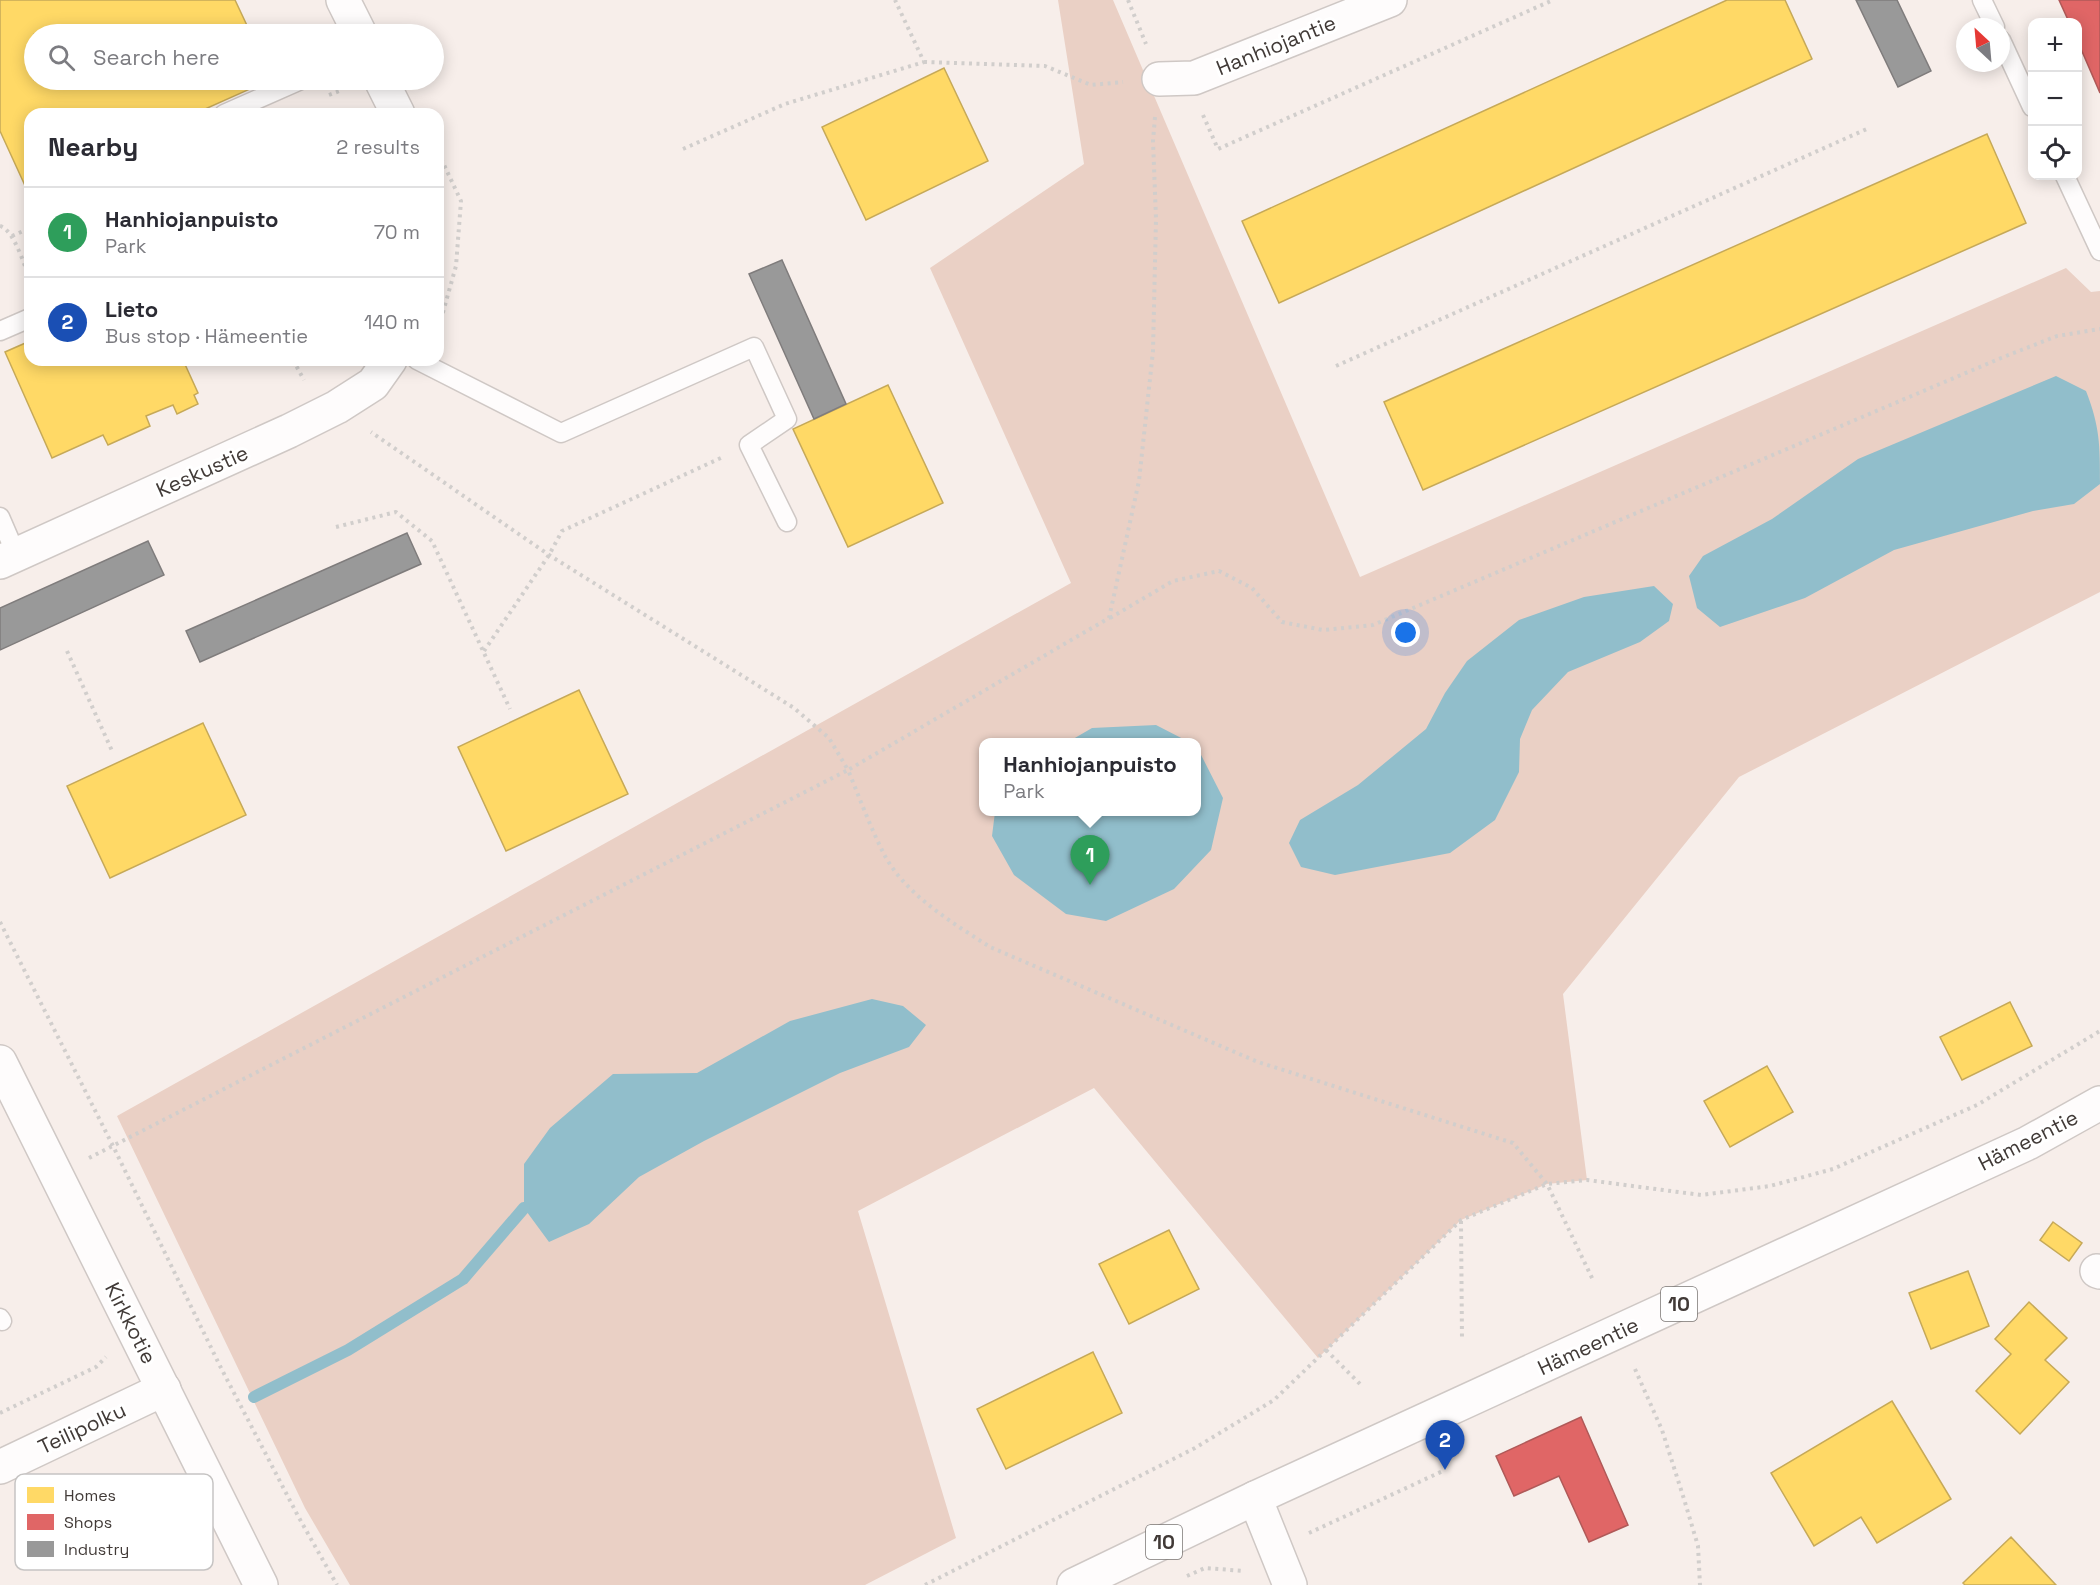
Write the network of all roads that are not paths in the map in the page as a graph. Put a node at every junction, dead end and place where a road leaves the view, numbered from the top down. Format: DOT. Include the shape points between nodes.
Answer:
graph roads {
  1 [pos="343,0"];
  2 [pos="1389,0"];
  3 [pos="1982,0"];
  4 [pos="1991,18"];
  5 [pos="355,24"];
  6 [pos="2010,59"];
  7 [pos="1159,79"];
  8 [pos="278,90"];
  9 [pos="386,90"];
  10 [pos="2028,98"];
  11 [pos="238,108"];
  12 [pos="395,108"];
  13 [pos="2067,180"];
  14 [pos="2100,251"];
  15 [pos="24,321"];
  16 [pos="0,331"];
  17 [pos="386,366"];
  18 [pos="429,366"];
  19 [pos="0,517"];
  20 [pos="787,522"];
  21 [pos="8,558"];
  22 [pos="0,1062"];
  23 [pos="2100,1103"];
  24 [pos="164,1389"];
  25 [pos="0,1467"];
  26 [pos="206,1474"];
  27 [pos="213,1488"];
  28 [pos="1255,1498"];
  29 [pos="1287,1579"];
  30 [pos="261,1585"];
  31 [pos="1074,1585"];
  1 -- 5 [label="main road"];
  2 -- 7 [label="main road, Hanhiojantie" via="1194,78"];
  3 -- 4 [label="lane"];
  6 -- 10 [label="lane"];
  8 -- 11 [label="lane"];
  9 -- 12 [label="main road"];
  13 -- 14 [label="lane"];
  15 -- 16 [label="lane"];
  17 -- 21 [label="main road, Keskustie" via="373,384 337,407"];
  18 -- 20 [label="lane" via="561,433 754,346 787,419 749,445"];
  19 -- 21 [label="lane"];
  22 -- 24 [label="main road, Kirkkotie"];
  23 -- 28 [label="main road, Hämeentie / 10" via="2028,1143"];
  24 -- 25 [label="main road, Teilipolku"];
  24 -- 26 [label="main road, Kirkkotie"];
  27 -- 30 [label="main road, Kirkkotie"];
  28 -- 29 [label="main road"];
  28 -- 31 [label="main road, Hämeentie / 10"];
}
